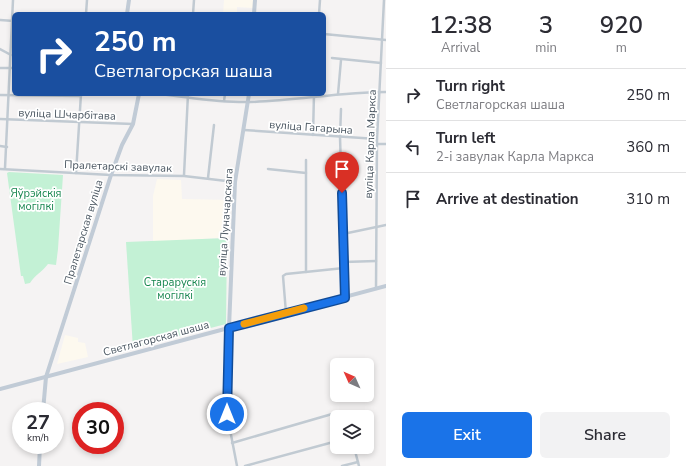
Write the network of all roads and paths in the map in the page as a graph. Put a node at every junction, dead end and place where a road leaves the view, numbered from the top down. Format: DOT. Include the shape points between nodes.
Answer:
graph roads {
  1 [pos="13,0"];
  2 [pos="87,0"];
  3 [pos="129,0"];
  4 [pos="194,0"];
  5 [pos="255,0"];
  6 [pos="320,0"];
  7 [pos="384,0"];
  8 [pos="13,12"];
  9 [pos="86,12"];
  10 [pos="127,12"];
  11 [pos="193,12"];
  12 [pos="254,12"];
  13 [pos="319,12"];
  14 [pos="385,14"];
  15 [pos="0,20"];
  16 [pos="12,21"];
  17 [pos="326,34"];
  18 [pos="12,38"];
  19 [pos="382,40"];
  20 [pos="386,40"];
  21 [pos="0,48"];
  22 [pos="11,55"];
  23 [pos="332,58"];
  24 [pos="341,60"];
  25 [pos="381,63"];
  26 [pos="0,68"];
  27 [pos="12,68"];
  28 [pos="379,92"];
  29 [pos="386,92"];
  30 [pos="338,94"];
  31 [pos="0,95"];
  32 [pos="9,95"];
  33 [pos="81,96"];
  34 [pos="139,96"];
  35 [pos="174,96"];
  36 [pos="225,96"];
  37 [pos="249,96"];
  38 [pos="188,98"];
  39 [pos="314,98"];
  40 [pos="224,101"];
  41 [pos="249,102"];
  42 [pos="342,109"];
  43 [pos="0,119"];
  44 [pos="8,120"];
  45 [pos="78,122"];
  46 [pos="133,124"];
  47 [pos="214,126"];
  48 [pos="244,130"];
  49 [pos="313,135"];
  50 [pos="340,137"];
  51 [pos="377,139"];
  52 [pos="378,144"];
  53 [pos="386,144"];
  54 [pos="0,146"];
  55 [pos="7,147"];
  56 [pos="306,160"];
  57 [pos="6,168"];
  58 [pos="0,169"];
  59 [pos="268,169"];
  60 [pos="76,173"];
  61 [pos="306,173"];
  62 [pos="111,175"];
  63 [pos="184,176"];
  64 [pos="208,178"];
  65 [pos="235,182"];
  66 [pos="386,225"];
  67 [pos="376,227"];
  68 [pos="343,234"];
  69 [pos="376,261"];
  70 [pos="344,262"];
  71 [pos="344,268"];
  72 [pos="306,272"];
  73 [pos="386,286"];
  74 [pos="376,289"];
  75 [pos="345,298"];
  76 [pos="286,313"];
  77 [pos="229,328"];
  78 [pos="46,377"];
  79 [pos="0,390"];
  80 [pos="44,402"];
  81 [pos="330,415"];
  82 [pos="232,442"];
  83 [pos="330,443"];
  84 [pos="40,454"];
  85 [pos="356,454"];
  86 [pos="358,462"];
  87 [pos="39,466"];
  88 [pos="237,466"];
  89 [pos="245,466"];
  90 [pos="342,466"];
  91 [pos="359,466"];
  1 -- 8 [label="street"];
  2 -- 9 [label="street"];
  3 -- 10 [label="street"];
  4 -- 11 [label="street"];
  5 -- 12 [label="street"];
  6 -- 13 [label="street"];
  7 -- 14 [label="street, вуліца Карла Маркса"];
  14 -- 19 [label="street, вуліца Карла Маркса"];
  15 -- 16 [label="street"];
  17 -- 19 [label="street"];
  18 -- 22 [label="street"];
  19 -- 20 [label="street"];
  19 -- 25 [label="street, вуліца Карла Маркса"];
  21 -- 22 [label="street"];
  22 -- 27 [label="street"];
  23 -- 24 [label="street"];
  24 -- 25 [label="street"];
  24 -- 30 [label="street"];
  25 -- 28 [label="street, вуліца Карла Маркса"];
  26 -- 27 [label="street"];
  27 -- 32 [label="street"];
  28 -- 29 [label="street"];
  28 -- 30 [label="street"];
  28 -- 51 [label="street, вуліца Карла Маркса"];
  30 -- 39 [label="street"];
  31 -- 32 [label="street"];
  32 -- 44 [label="street"];
  33 -- 45 [label="street"];
  34 -- 46 [label="street, Пралетарская вуліца"];
  35 -- 38 [label="street"];
  36 -- 40 [label="street"];
  37 -- 41 [label="street, вуліца Луначарскага"];
  38 -- 40 [label="street"];
  38 -- 63 [label="street"];
  39 -- 41 [label="street"];
  39 -- 49 [label="street"];
  40 -- 41 [label="street"];
  41 -- 48 [label="street, вуліца Луначарскага"];
  42 -- 50 [label="street"];
  43 -- 44 [label="street, вуліца Шчарбітава"];
  44 -- 45 [label="street, вуліца Шчарбітава"];
  44 -- 55 [label="street"];
  45 -- 46 [label="street, вуліца Шчарбітава"];
  45 -- 60 [label="street"];
  46 -- 62 [label="street, Пралетарская вуліца" via="122,144"];
  47 -- 64 [label="street"];
  48 -- 49 [label="street, вуліца Гагарына"];
  48 -- 65 [label="street, вуліца Луначарскага"];
  49 -- 50 [label="street, вуліца Гагарына"];
  50 -- 51 [label="street, вуліца Гагарына"];
  50 -- 68 [label="street"];
  51 -- 52 [label="street, вуліца Карла Маркса"];
  52 -- 53 [label="street"];
  52 -- 67 [label="street, вуліца Карла Маркса"];
  54 -- 55 [label="street"];
  55 -- 57 [label="street"];
  56 -- 61 [label="street"];
  57 -- 58 [label="street, Пралетарскі завулак"];
  57 -- 60 [label="street, Пралетарскі завулак"];
  59 -- 61 [label="street"];
  60 -- 62 [label="street, Пралетарскі завулак"];
  61 -- 72 [label="street"];
  62 -- 63 [label="street, Пралетарскі завулак"];
  62 -- 78 [label="street, Пралетарская вуліца"];
  63 -- 64 [label="street, Пралетарскі завулак"];
  64 -- 65 [label="street, Пралетарскі завулак"];
  65 -- 77 [label="street, вуліца Луначарскага"];
  66 -- 67 [label="street"];
  67 -- 68 [label="street"];
  67 -- 69 [label="street, вуліца Карла Маркса"];
  68 -- 70 [label="street"];
  69 -- 70 [label="street"];
  69 -- 74 [label="street, вуліца Карла Маркса"];
  70 -- 71 [label="street"];
  71 -- 72 [label="street"];
  71 -- 75 [label="street"];
  72 -- 76 [label="street" via="284,276"];
  73 -- 74 [label="street, Светлагорская шаша"];
  74 -- 75 [label="street, Светлагорская шаша"];
  75 -- 76 [label="street, Светлагорская шаша"];
  76 -- 77 [label="street, Светлагорская шаша"];
  77 -- 78 [label="street, Светлагорская шаша"];
  77 -- 82 [label="street" via="227,414"];
  78 -- 79 [label="street, Светлагорская шаша"];
  78 -- 80 [label="street, Пралетарская вуліца"];
  81 -- 82 [label="street"];
  82 -- 88 [label="street"];
  83 -- 89 [label="street"];
  84 -- 87 [label="street"];
  85 -- 86 [label="street"];
  86 -- 90 [label="street"];
  86 -- 91 [label="street"];
}
